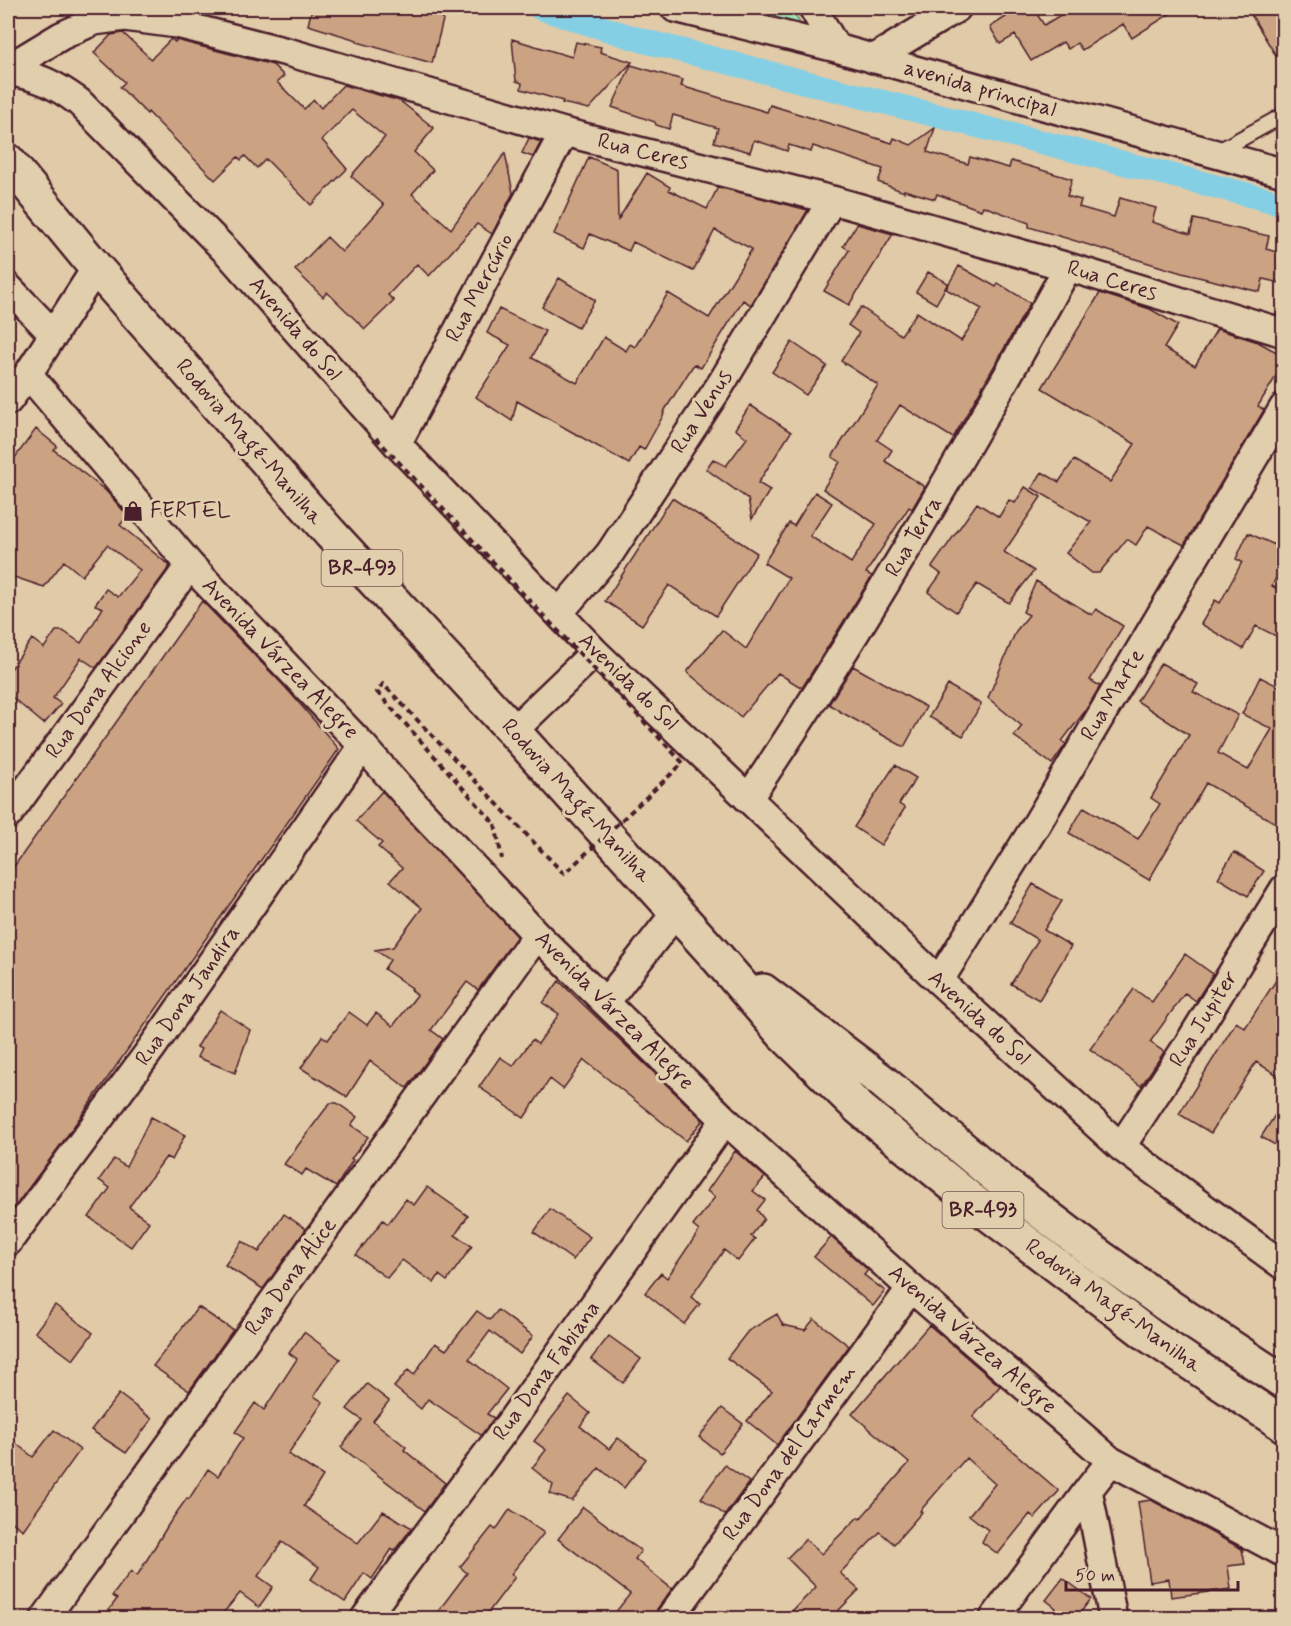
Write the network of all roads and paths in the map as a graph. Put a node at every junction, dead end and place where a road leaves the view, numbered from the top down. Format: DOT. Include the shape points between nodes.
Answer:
graph roads {
  1 [pos="675,8"];
  2 [pos="813,8"];
  3 [pos="957,8"];
  4 [pos="836,48"];
  5 [pos="873,59"];
  6 [pos="8,69"];
  7 [pos="1284,114"];
  8 [pos="564,132"];
  9 [pos="1214,154"];
  10 [pos="13,167"];
  11 [pos="1284,173"];
  12 [pos="832,200"];
  13 [pos="1068,267"];
  14 [pos="96,268"];
  15 [pos="8,287"];
  16 [pos="1284,333"];
  17 [pos="54,335"];
  18 [pos="28,374"];
  19 [pos="8,401"];
  20 [pos="1284,407"];
  21 [pos="386,441"];
  22 [pos="190,565"];
  23 [pos="559,613"];
  24 [pos="594,652"];
  25 [pos="513,731"];
  26 [pos="363,746"];
  27 [pos="748,799"];
  28 [pos="8,815"];
  29 [pos="495,824"];
  30 [pos="1284,889"];
  31 [pos="676,912"];
  32 [pos="537,935"];
  33 [pos="716,956"];
  34 [pos="939,981"];
  35 [pos="606,1002"];
  36 [pos="725,1120"];
  37 [pos="1121,1147"];
  38 [pos="8,1242"];
  39 [pos="1284,1266"];
  40 [pos="911,1288"];
  41 [pos="1284,1382"];
  42 [pos="1284,1425"];
  43 [pos="1111,1461"];
  44 [pos="1088,1490"];
  45 [pos="1284,1553"];
  46 [pos="45,1618"];
  47 [pos="365,1618"];
  48 [pos="670,1618"];
  49 [pos="994,1618"];
  50 [pos="1113,1618"];
  1 -- 4 [label="street, avenida principal"];
  2 -- 4 [label="street"];
  3 -- 5 [label="street"];
  4 -- 5 [label="street, avenida principal"];
  5 -- 9 [label="street, avenida principal"];
  6 -- 8 [label="street, Rua Ceres" via="77,28 94,21 125,17 177,24 291,53"];
  6 -- 21 [label="street, Avenida do Sol" via="53,83 79,102 229,254"];
  7 -- 9 [label="lane"];
  8 -- 12 [label="street, Rua Ceres"];
  8 -- 21 [label="street, Rua Mercúrio"];
  9 -- 11 [label="street, avenida principal"];
  10 -- 14 [label="highway, Rodovia Magé-Manilha / BR-493"];
  12 -- 13 [label="street, Rua Ceres"];
  12 -- 23 [label="street, Rua Venus" via="721,384 616,543"];
  13 -- 16 [label="street, Rua Ceres"];
  13 -- 27 [label="street, Rua Terra" via="996,399 884,588"];
  14 -- 17 [label="street"];
  14 -- 25 [label="highway, Rodovia Magé-Manilha / BR-493" via="330,533"];
  15 -- 17 [label="street"];
  17 -- 18 [label="street"];
  18 -- 19 [label="street"];
  18 -- 22 [label="street, Avenida Várzea Alegre"];
  20 -- 34 [label="street, Rua Marte"];
  21 -- 23 [label="street, Avenida do Sol"];
  21 -- 29 [label="path, bridge" via="683,763 564,874 383,684 377,692"];
  22 -- 26 [label="street, Avenida Várzea Alegre"];
  22 -- 28 [label="street, Rua Dona Alcione"];
  23 -- 24 [label="street, Avenida do Sol"];
  24 -- 25 [label="street"];
  24 -- 27 [label="street, Avenida do Sol"];
  25 -- 31 [label="highway, Rodovia Magé-Manilha / BR-493"];
  26 -- 32 [label="street, Avenida Várzea Alegre"];
  26 -- 38 [label="street, Rua Dona Jandira" via="152,1049"];
  27 -- 34 [label="street, Avenida do Sol"];
  30 -- 37 [label="street, Rua Jupiter"];
  31 -- 33 [label="highway, Rodovia Magé-Manilha / BR-493"];
  31 -- 35 [label="street"];
  32 -- 35 [label="street, Avenida Várzea Alegre"];
  32 -- 46 [label="street, Rua Dona Alice"];
  33 -- 41 [label="highway, Rodovia Magé-Manilha / BR-493" via="874,1075 1006,1185 1103,1259"];
  33 -- 42 [label="highway, Rodovia Magé-Manilha / BR-493" via="784,1035 859,1107 938,1174 1150,1336"];
  34 -- 37 [label="street, Avenida do Sol"];
  35 -- 36 [label="street, Avenida Várzea Alegre"];
  36 -- 40 [label="street, Avenida Várzea Alegre"];
  36 -- 47 [label="street, Rua Dona Fabiana"];
  37 -- 39 [label="street, Avenida do Sol"];
  40 -- 43 [label="street, Avenida Várzea Alegre"];
  40 -- 48 [label="street, Rua Dona del Carmem"];
  43 -- 44 [label="street"];
  43 -- 45 [label="street, Avenida Várzea Alegre"];
  44 -- 49 [label="street"];
  44 -- 50 [label="street"];
}
